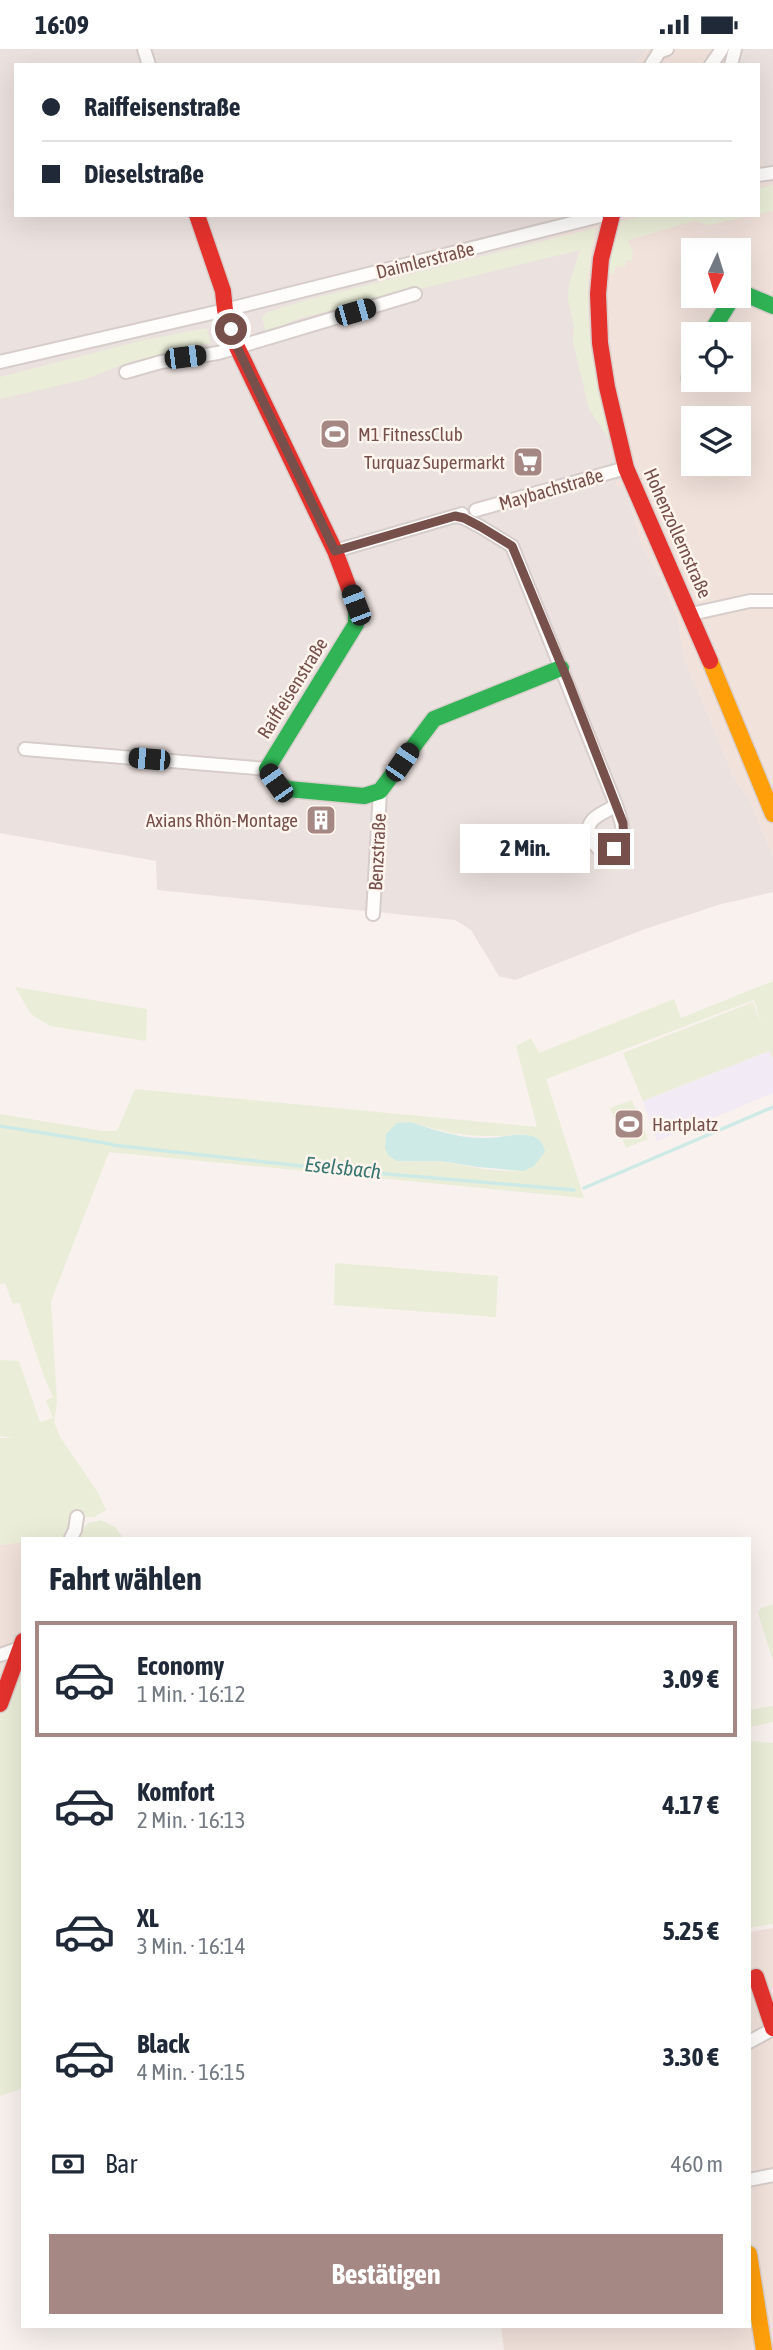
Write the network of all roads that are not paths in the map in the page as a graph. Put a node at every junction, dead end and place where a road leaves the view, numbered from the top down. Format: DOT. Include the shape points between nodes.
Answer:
graph roads {
  1 [pos="198,217"];
  2 [pos="588,217"];
  3 [pos="611,217"];
  4 [pos="564,220"];
  5 [pos="415,294"];
  6 [pos="773,306"];
  7 [pos="225,310"];
  8 [pos="717,322"];
  9 [pos="237,347"];
  10 [pos="0,362"];
  11 [pos="126,372"];
  12 [pos="626,468"];
  13 [pos="455,516"];
  14 [pos="335,551"];
  15 [pos="773,601"];
  16 [pos="691,614"];
  17 [pos="561,668"];
  18 [pos="25,749"];
  19 [pos="267,769"];
  20 [pos="380,790"];
  21 [pos="616,805"];
  22 [pos="773,814"];
  23 [pos="373,913"];
  24 [pos="77,1517"];
  25 [pos="72,1537"];
  26 [pos="21,1645"];
  27 [pos="0,1655"];
  28 [pos="0,1704"];
  29 [pos="756,1977"];
  30 [pos="773,2028"];
  31 [pos="751,2041"];
  32 [pos="773,2175"];
  33 [pos="751,2180"];
  34 [pos="752,2292"];
  35 [pos="764,2350"];
  1 -- 7 [label="street, Raiffeisenstraße"];
  2 -- 4 [label="street, Daimlerstraße"];
  3 -- 12 [label="street, Hohenzollernstraße" via="601,259 600,343"];
  4 -- 7 [label="street, Daimlerstraße"];
  5 -- 9 [label="street"];
  6 -- 8 [label="street" via="745,295 732,298"];
  7 -- 9 [label="street, Raiffeisenstraße"];
  7 -- 10 [label="street, Daimlerstraße"];
  9 -- 11 [label="street"];
  9 -- 14 [label="street, Raiffeisenstraße"];
  12 -- 13 [label="street, Maybachstraße"];
  12 -- 16 [label="street, Hohenzollernstraße"];
  13 -- 14 [label="street, Maybachstraße"];
  13 -- 17 [label="street" via="512,546"];
  14 -- 19 [label="street, Raiffeisenstraße" via="356,605 356,624"];
  15 -- 16 [label="street" via="750,601"];
  16 -- 22 [label="street, Hohenzollernstraße"];
  17 -- 20 [label="street" via="434,719"];
  17 -- 21 [label="street"];
  18 -- 19 [label="street"];
  19 -- 20 [label="street, Raiffeisenstraße" via="276,783 288,789 364,796"];
  20 -- 23 [label="street, Benzstraße"];
  24 -- 25 [label="street"];
  26 -- 27 [label="street"];
  26 -- 28 [label="street"];
  29 -- 30 [label="street"];
  30 -- 31 [label="street"];
  32 -- 33 [label="street"];
  34 -- 35 [label="street"];
}
